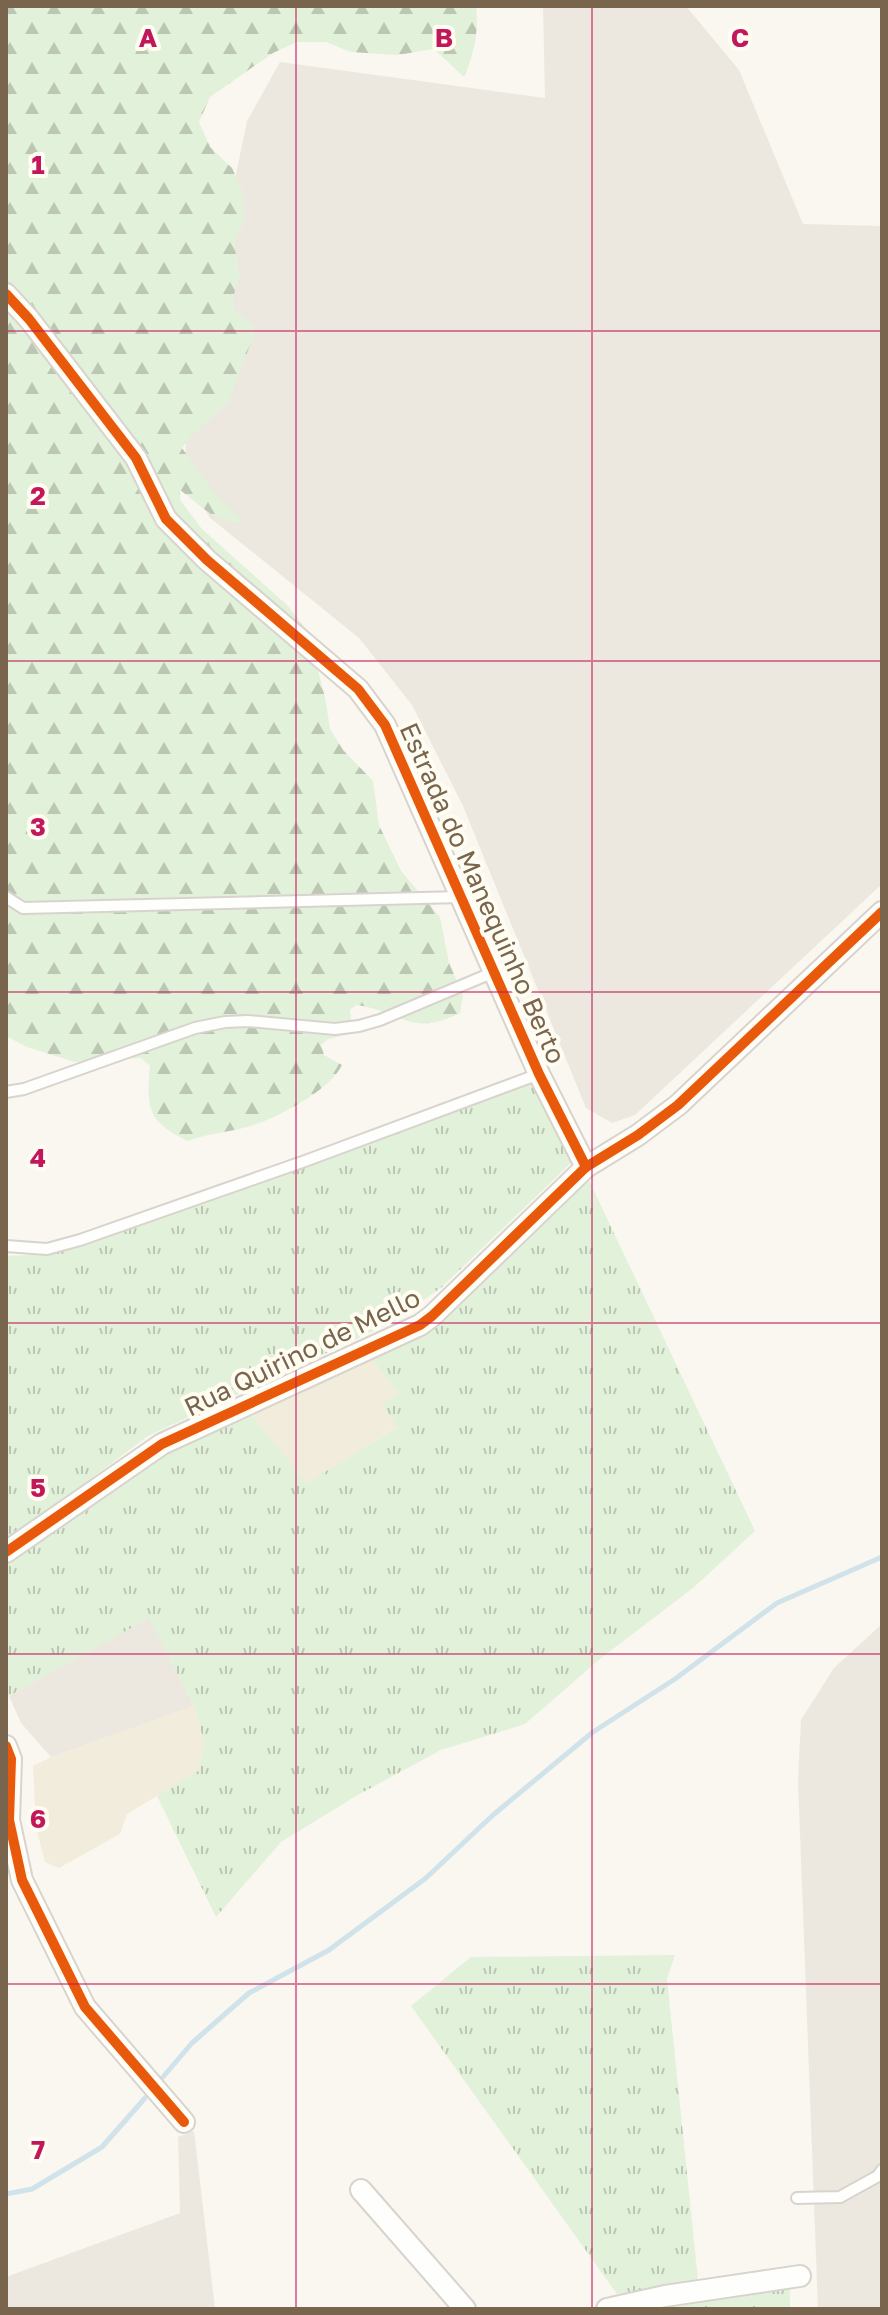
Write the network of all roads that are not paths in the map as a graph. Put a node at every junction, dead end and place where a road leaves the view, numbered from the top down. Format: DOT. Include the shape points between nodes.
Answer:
graph roads {
  1 [pos="6,294"];
  2 [pos="6,897"];
  3 [pos="461,897"];
  4 [pos="882,912"];
  5 [pos="494,972"];
  6 [pos="539,1074"];
  7 [pos="6,1092"];
  8 [pos="586,1167"];
  9 [pos="6,1246"];
  10 [pos="6,1552"];
  11 [pos="6,1746"];
  12 [pos="184,2122"];
  13 [pos="882,2170"];
  14 [pos="361,2190"];
  15 [pos="797,2198"];
  16 [pos="800,2276"];
  17 [pos="465,2309"];
  18 [pos="607,2309"];
  1 -- 3 [label="street, Estrada do Manequinho Berto" via="136,458 166,519 373,706"];
  2 -- 3 [label="lane" via="23,908"];
  3 -- 5 [label="street, Estrada do Manequinho Berto"];
  4 -- 8 [label="street, Rua Quirino de Mello" via="678,1105"];
  5 -- 6 [label="street, Estrada do Manequinho Berto"];
  5 -- 7 [label="lane" via="359,1026 225,1022"];
  6 -- 8 [label="street, Estrada do Manequinho Berto"];
  6 -- 9 [label="lane" via="80,1240 47,1249"];
  8 -- 10 [label="street, Rua Quirino de Mello" via="420,1325 162,1444"];
  11 -- 12 [label="street" via="11,1759 9,1820 22,1880 85,2007"];
  13 -- 15 [label="lane" via="840,2197"];
  14 -- 17 [label="street"];
  16 -- 18 [label="street"];
}
